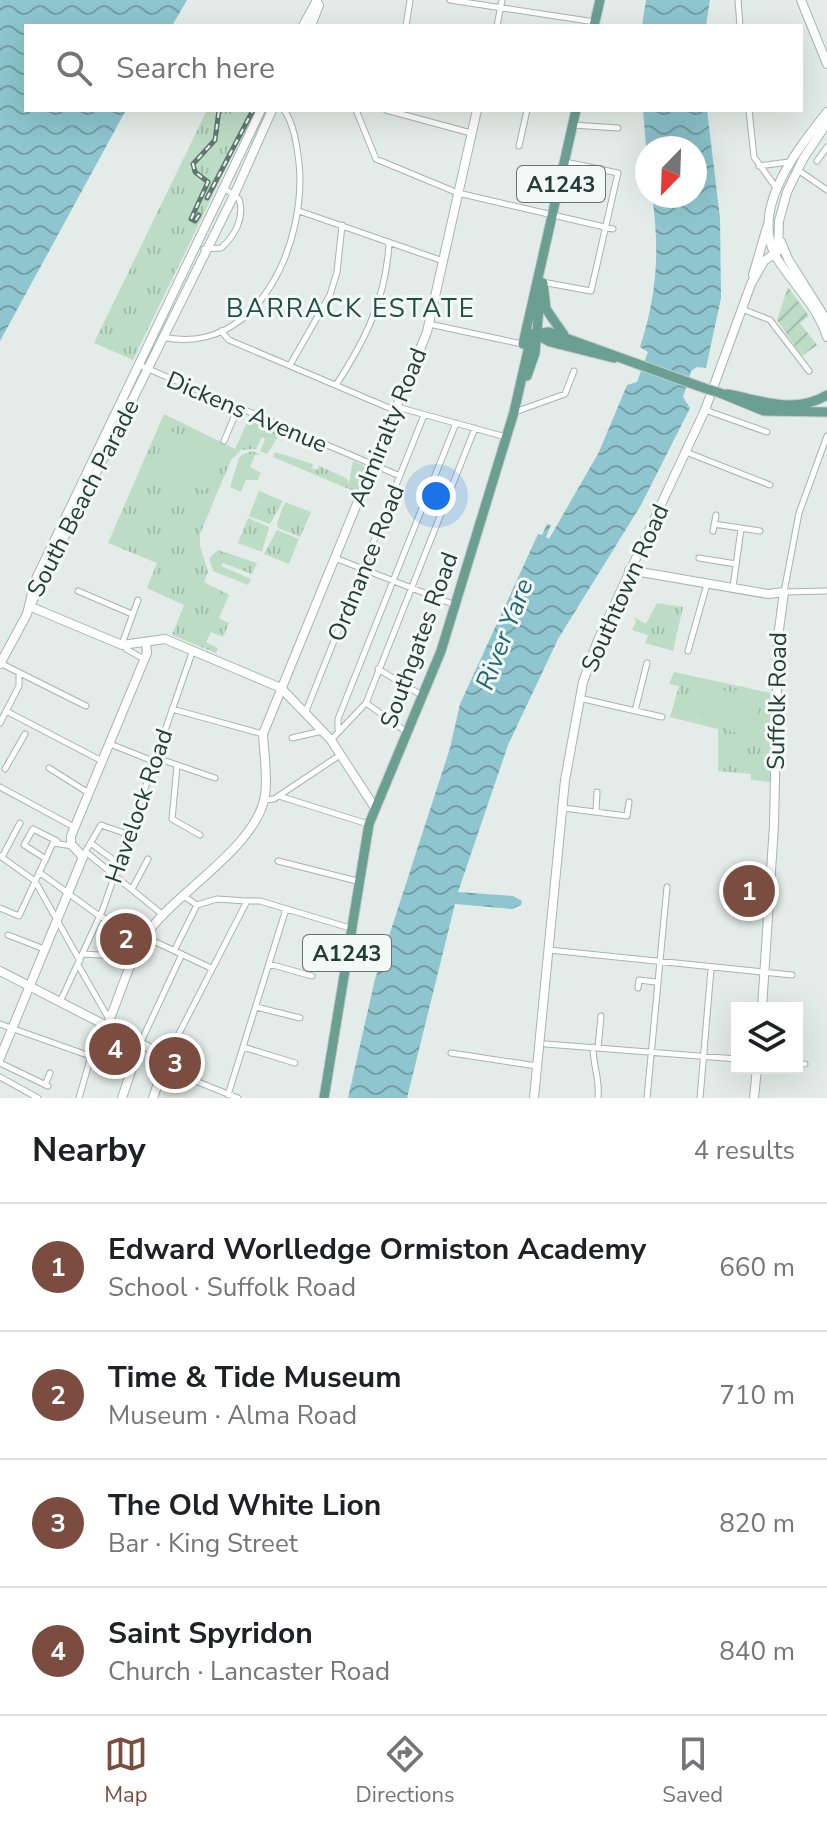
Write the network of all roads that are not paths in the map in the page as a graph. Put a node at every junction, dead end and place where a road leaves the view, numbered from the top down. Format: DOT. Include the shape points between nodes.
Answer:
graph roads {
  1 [pos="319,0"];
  2 [pos="410,0"];
  3 [pos="450,0"];
  4 [pos="502,0"];
  5 [pos="600,0"];
  6 [pos="738,0"];
  7 [pos="805,1"];
  8 [pos="501,8"];
  9 [pos="304,24"];
  10 [pos="312,24"];
  11 [pos="406,24"];
  12 [pos="497,24"];
  13 [pos="594,24"];
  14 [pos="740,24"];
  15 [pos="827,64"];
  16 [pos="260,112"];
  17 [pos="271,112"];
  18 [pos="285,112"];
  19 [pos="357,112"];
  20 [pos="393,112"];
  21 [pos="477,112"];
  22 [pos="527,112"];
  23 [pos="576,112"];
  24 [pos="749,112"];
  25 [pos="827,112"];
  26 [pos="827,123"];
  27 [pos="573,125"];
  28 [pos="618,128"];
  29 [pos="472,133"];
  30 [pos="519,146"];
  31 [pos="827,147"];
  32 [pos="817,161"];
  33 [pos="565,162"];
  34 [pos="789,162"];
  35 [pos="758,166"];
  36 [pos="797,170"];
  37 [pos="224,188"];
  38 [pos="827,190"];
  39 [pos="778,191"];
  40 [pos="235,193"];
  41 [pos="458,193"];
  42 [pos="299,211"];
  43 [pos="553,214"];
  44 [pos="769,223"];
  45 [pos="342,225"];
  46 [pos="604,226"];
  47 [pos="613,229"];
  48 [pos="780,237"];
  49 [pos="389,243"];
  50 [pos="196,245"];
  51 [pos="206,250"];
  52 [pos="775,252"];
  53 [pos="788,259"];
  54 [pos="443,261"];
  55 [pos="752,279"];
  56 [pos="540,282"];
  57 [pos="742,309"];
  58 [pos="529,320"];
  59 [pos="827,321"];
  60 [pos="429,324"];
  61 [pos="221,331"];
  62 [pos="535,334"];
  63 [pos="159,335"];
  64 [pos="827,337"];
  65 [pos="570,339"];
  66 [pos="550,342"];
  67 [pos="532,347"];
  68 [pos="621,359"];
  69 [pos="290,365"];
  70 [pos="143,367"];
  71 [pos="574,371"];
  72 [pos="809,371"];
  73 [pos="336,385"];
  74 [pos="720,393"];
  75 [pos="827,395"];
  76 [pos="238,408"];
  77 [pos="395,408"];
  78 [pos="514,409"];
  79 [pos="705,410"];
  80 [pos="827,412"];
  81 [pos="424,415"];
  82 [pos="456,423"];
  83 [pos="475,428"];
  84 [pos="766,432"];
  85 [pos="827,436"];
  86 [pos="506,437"];
  87 [pos="224,441"];
  88 [pos="686,452"];
  89 [pos="372,464"];
  90 [pos="400,476"];
  91 [pos="770,485"];
  92 [pos="716,515"];
  93 [pos="741,529"];
  94 [pos="760,531"];
  95 [pos="711,551"];
  96 [pos="334,558"];
  97 [pos="699,558"];
  98 [pos="709,560"];
  99 [pos="736,564"];
  100 [pos="363,569"];
  101 [pos="629,570"];
  102 [pos="394,580"];
  103 [pos="707,583"];
  104 [pos="412,588"];
  105 [pos="733,588"];
  106 [pos="78,591"];
  107 [pos="827,591"];
  108 [pos="784,592"];
  109 [pos="138,600"];
  110 [pos="455,605"];
  111 [pos="29,606"];
  112 [pos="132,614"];
  113 [pos="146,642"];
  114 [pos="123,645"];
  115 [pos="193,650"];
  116 [pos="688,651"];
  117 [pos="145,659"];
  118 [pos="647,663"];
  119 [pos="0,664"];
  120 [pos="378,669"];
  121 [pos="19,676"];
  122 [pos="281,688"];
  123 [pos="423,696"];
  124 [pos="579,698"];
  125 [pos="366,703"];
  126 [pos="86,706"];
  127 [pos="172,709"];
  128 [pos="6,711"];
  129 [pos="306,711"];
  130 [pos="635,711"];
  131 [pos="662,717"];
  132 [pos="0,723"];
  133 [pos="31,724"];
  134 [pos="338,729"];
  135 [pos="324,731"];
  136 [pos="408,733"];
  137 [pos="263,734"];
  138 [pos="292,738"];
  139 [pos="331,740"];
  140 [pos="110,744"];
  141 [pos="341,755"];
  142 [pos="154,759"];
  143 [pos="103,762"];
  144 [pos="177,766"];
  145 [pos="49,768"];
  146 [pos="3,772"];
  147 [pos="215,778"];
  148 [pos="0,787"];
  149 [pos="87,792"];
  150 [pos="597,792"];
  151 [pos="279,796"];
  152 [pos="264,800"];
  153 [pos="629,802"];
  154 [pos="375,808"];
  155 [pos="562,808"];
  156 [pos="596,812"];
  157 [pos="20,823"];
  158 [pos="369,824"];
  159 [pos="74,827"];
  160 [pos="127,834"];
  161 [pos="200,835"];
  162 [pos="58,841"];
  163 [pos="92,844"];
  164 [pos="74,847"];
  165 [pos="85,854"];
  166 [pos="1,856"];
  167 [pos="46,859"];
  168 [pos="148,859"];
  169 [pos="278,861"];
  170 [pos="119,864"];
  171 [pos="39,872"];
  172 [pos="115,875"];
  173 [pos="35,881"];
  174 [pos="357,881"];
  175 [pos="667,887"];
  176 [pos="132,889"];
  177 [pos="68,893"];
  178 [pos="182,895"];
  179 [pos="246,902"];
  180 [pos="197,905"];
  181 [pos="0,908"];
  182 [pos="286,909"];
  183 [pos="163,915"];
  184 [pos="100,917"];
  185 [pos="57,921"];
  186 [pos="350,928"];
  187 [pos="8,935"];
  188 [pos="145,938"];
  189 [pos="44,949"];
  190 [pos="175,949"];
  191 [pos="549,950"];
  192 [pos="83,954"];
  193 [pos="182,954"];
  194 [pos="135,957"];
  195 [pos="79,963"];
  196 [pos="269,964"];
  197 [pos="657,964"];
  198 [pos="211,968"];
  199 [pos="711,969"];
  200 [pos="0,971"];
  201 [pos="764,973"];
  202 [pos="792,975"];
  203 [pos="312,976"];
  204 [pos="656,982"];
  205 [pos="28,986"];
  206 [pos="638,988"];
  207 [pos="762,1002"];
  208 [pos="60,1003"];
  209 [pos="256,1007"];
  210 [pos="601,1016"];
  211 [pos="300,1018"];
  212 [pos="0,1024"];
  213 [pos="105,1024"];
  214 [pos="11,1028"];
  215 [pos="140,1044"];
  216 [pos="546,1044"];
  217 [pos="243,1047"];
  218 [pos="595,1048"];
  219 [pos="650,1052"];
  220 [pos="451,1053"];
  221 [pos="90,1056"];
  222 [pos="703,1056"];
  223 [pos="0,1057"];
  224 [pos="167,1057"];
  225 [pos="731,1058"];
  226 [pos="295,1063"];
  227 [pos="537,1066"];
  228 [pos="163,1068"];
  229 [pos="131,1072"];
  230 [pos="50,1073"];
  231 [pos="756,1074"];
  232 [pos="0,1077"];
  233 [pos="234,1097"];
  234 [pos="38,1098"];
  235 [pos="79,1098"];
  236 [pos="122,1098"];
  237 [pos="153,1098"];
  238 [pos="324,1098"];
  239 [pos="534,1098"];
  240 [pos="598,1098"];
  241 [pos="647,1098"];
  242 [pos="700,1098"];
  243 [pos="754,1098"];
  1 -- 9 [label="street"];
  1 -- 10 [label="street"];
  2 -- 11 [label="street"];
  3 -- 8 [label="street"];
  4 -- 8 [label="street"];
  5 -- 13 [label="main road"];
  6 -- 14 [label="street"];
  7 -- 15 [label="street"];
  8 -- 12 [label="street"];
  8 -- 13 [label="street"];
  16 -- 37 [label="street, South Beach Parade"];
  17 -- 40 [label="street, South Beach Parade"];
  18 -- 42 [label="street" via="298,154"];
  19 -- 41 [label="street" via="372,157"];
  20 -- 29 [label="street"];
  21 -- 29 [label="street, Admiralty Road"];
  22 -- 30 [label="street"];
  23 -- 27 [label="main road, A1243"];
  24 -- 35 [label="street"];
  25 -- 34 [label="street, Southtown Road"];
  26 -- 36 [label="street"];
  27 -- 28 [label="street"];
  27 -- 33 [label="main road, A1243"];
  29 -- 41 [label="street, Admiralty Road"];
  31 -- 32 [label="street"];
  33 -- 43 [label="main road, A1243"];
  33 -- 46 [label="street" via="618,173"];
  34 -- 35 [label="street"];
  34 -- 39 [label="street, Southtown Road"];
  35 -- 39 [label="street"];
  36 -- 38 [label="street"];
  36 -- 48 [label="street" via="781,210"];
  37 -- 40 [label="street"];
  37 -- 50 [label="street, South Beach Parade"];
  39 -- 44 [label="street, Southtown Road"];
  40 -- 51 [label="street, South Beach Parade"];
  40 -- 51 [label="street, South Beach Parade" via="242,210 234,234 221,248"];
  41 -- 43 [label="street"];
  41 -- 54 [label="street, Admiralty Road"];
  42 -- 45 [label="street"];
  42 -- 61 [label="street" via="289,254 275,281"];
  43 -- 46 [label="street"];
  43 -- 56 [label="main road, A1243"];
  44 -- 52 [label="street"];
  44 -- 55 [label="street, Southtown Road"];
  45 -- 49 [label="street"];
  45 -- 69 [label="street" via="330,295"];
  46 -- 47 [label="street"];
  46 -- 56 [label="street" via="591,291"];
  48 -- 52 [label="street"];
  48 -- 53 [label="street"];
  49 -- 54 [label="street"];
  49 -- 73 [label="street" via="379,307"];
  50 -- 51 [label="street"];
  50 -- 63 [label="street, South Beach Parade"];
  51 -- 63 [label="street, South Beach Parade"];
  52 -- 53 [label="street"];
  52 -- 55 [label="street, Southtown Road"];
  52 -- 64 [label="street"];
  53 -- 59 [label="street"];
  54 -- 60 [label="street, Admiralty Road"];
  55 -- 57 [label="street, Southtown Road"];
  56 -- 58 [label="main road, A1243"];
  56 -- 62 [label="main road, A1243"];
  56 -- 65 [label="main road" via="550,320"];
  57 -- 72 [label="street" via="770,320"];
  57 -- 79 [label="street, Southtown Road"];
  58 -- 62 [label="main road, A1243"];
  58 -- 67 [label="main road, A1243"];
  60 -- 67 [label="street"];
  60 -- 77 [label="street, Admiralty Road"];
  61 -- 63 [label="street" via="188,341"];
  61 -- 69 [label="street" via="229,340"];
  62 -- 65 [label="main road" via="543,331"];
  62 -- 66 [label="main road"];
  62 -- 67 [label="main road, A1243"];
  63 -- 70 [label="street, South Beach Parade"];
  65 -- 68 [label="main road"];
  66 -- 67 [label="main road"];
  66 -- 68 [label="main road"];
  67 -- 78 [label="main road, A1243"];
  68 -- 74 [label="main road, bridge"];
  69 -- 73 [label="street"];
  70 -- 76 [label="street, Dickens Avenue"];
  70 -- 111 [label="street, South Beach Parade" via="35,581"];
  71 -- 78 [label="street" via="565,394"];
  73 -- 77 [label="street"];
  74 -- 75 [label="main road" via="781,405"];
  74 -- 80 [label="main road" via="764,411"];
  76 -- 87 [label="street"];
  76 -- 89 [label="street, Dickens Avenue"];
  77 -- 81 [label="street"];
  77 -- 89 [label="street, Admiralty Road"];
  78 -- 86 [label="main road, A1243"];
  79 -- 84 [label="street"];
  79 -- 88 [label="street, Southtown Road"];
  81 -- 82 [label="street"];
  81 -- 90 [label="street, Ordnance Road"];
  82 -- 83 [label="street"];
  82 -- 102 [label="street"];
  83 -- 86 [label="street"];
  83 -- 104 [label="street"];
  85 -- 108 [label="street, Suffolk Road" via="796,522"];
  86 -- 110 [label="main road, Southgates Road / A1243"];
  88 -- 91 [label="street"];
  88 -- 101 [label="street, Southtown Road"];
  89 -- 90 [label="street, Dickens Avenue"];
  89 -- 96 [label="street, Admiralty Road"];
  90 -- 100 [label="street, Ordnance Road"];
  92 -- 93 [label="street" via="714,528"];
  93 -- 94 [label="street"];
  93 -- 99 [label="street"];
  95 -- 98 [label="street"];
  96 -- 100 [label="street"];
  96 -- 122 [label="street, Admiralty Road"];
  97 -- 98 [label="street"];
  98 -- 99 [label="street"];
  99 -- 105 [label="street"];
  100 -- 102 [label="street"];
  100 -- 129 [label="street, Ordnance Road"];
  101 -- 103 [label="street"];
  101 -- 124 [label="street, Southtown Road"];
  102 -- 104 [label="street"];
  102 -- 134 [label="street"];
  103 -- 105 [label="street"];
  103 -- 116 [label="street"];
  104 -- 110 [label="street"];
  104 -- 120 [label="street"];
  105 -- 108 [label="street"];
  106 -- 112 [label="street"];
  107 -- 108 [label="street"];
  108 -- 201 [label="street, Suffolk Road"];
  109 -- 112 [label="street"];
  110 -- 123 [label="main road, Southgates Road / A1243"];
  111 -- 114 [label="street"];
  111 -- 119 [label="street, South Beach Parade"];
  112 -- 114 [label="street"];
  113 -- 114 [label="street"];
  113 -- 115 [label="street" via="164,639"];
  113 -- 117 [label="street"];
  114 -- 117 [label="street"];
  115 -- 122 [label="street"];
  115 -- 127 [label="street, Havelock Road"];
  117 -- 140 [label="street"];
  118 -- 130 [label="street"];
  119 -- 121 [label="street"];
  120 -- 123 [label="street"];
  120 -- 125 [label="street"];
  121 -- 126 [label="street" via="29,676"];
  121 -- 128 [label="street"];
  122 -- 129 [label="street"];
  122 -- 137 [label="street, Admiralty Road"];
  123 -- 136 [label="main road, Southgates Road / A1243"];
  124 -- 130 [label="street"];
  124 -- 155 [label="street, Southtown Road"];
  125 -- 134 [label="street"];
  125 -- 136 [label="street"];
  127 -- 137 [label="street"];
  127 -- 142 [label="street, Havelock Road"];
  128 -- 132 [label="street"];
  128 -- 133 [label="street"];
  129 -- 135 [label="street"];
  130 -- 131 [label="street"];
  133 -- 143 [label="street"];
  133 -- 146 [label="street"];
  134 -- 139 [label="street"];
  135 -- 138 [label="street"];
  135 -- 139 [label="street"];
  136 -- 154 [label="main road, Southgates Road / A1243"];
  137 -- 152 [label="street"];
  139 -- 141 [label="street"];
  140 -- 142 [label="street"];
  140 -- 143 [label="street"];
  141 -- 151 [label="street"];
  141 -- 154 [label="street"];
  142 -- 144 [label="street"];
  142 -- 160 [label="street, Havelock Road"];
  143 -- 149 [label="street"];
  144 -- 147 [label="street"];
  144 -- 161 [label="street" via="172,819"];
  145 -- 149 [label="street"];
  148 -- 159 [label="street"];
  149 -- 159 [label="street"];
  150 -- 156 [label="street"];
  151 -- 152 [label="street"];
  151 -- 158 [label="street"];
  152 -- 178 [label="street" via="234,847"];
  153 -- 156 [label="street" via="627,816"];
  154 -- 158 [label="main road, A1243"];
  155 -- 156 [label="street"];
  155 -- 191 [label="street, Southtown Road"];
  157 -- 166 [label="street"];
  158 -- 174 [label="main road, A1243"];
  159 -- 164 [label="street"];
  160 -- 163 [label="street" via="101,825"];
  160 -- 170 [label="street, Havelock Road"];
  162 -- 164 [label="street"];
  162 -- 167 [label="street"];
  162 -- 167 [label="street" via="33,829 24,845"];
  163 -- 165 [label="street"];
  163 -- 170 [label="street"];
  164 -- 165 [label="street"];
  165 -- 172 [label="street"];
  165 -- 177 [label="street"];
  166 -- 173 [label="street"];
  167 -- 171 [label="street"];
  168 -- 176 [label="street"];
  169 -- 174 [label="street"];
  170 -- 172 [label="street, Havelock Road"];
  171 -- 173 [label="street"];
  171 -- 177 [label="street"];
  172 -- 176 [label="street"];
  172 -- 184 [label="street, Havelock Road"];
  173 -- 181 [label="street" via="16,917"];
  173 -- 185 [label="street"];
  174 -- 186 [label="main road, A1243"];
  175 -- 197 [label="street"];
  176 -- 183 [label="street"];
  177 -- 184 [label="street"];
  177 -- 185 [label="street"];
  178 -- 180 [label="street"];
  178 -- 183 [label="street"];
  179 -- 180 [label="street" via="217,899"];
  179 -- 182 [label="street"];
  179 -- 198 [label="street"];
  180 -- 190 [label="street"];
  182 -- 186 [label="street"];
  182 -- 196 [label="street"];
  183 -- 188 [label="street"];
  184 -- 188 [label="street"];
  184 -- 192 [label="street, Havelock Road"];
  185 -- 189 [label="street"];
  185 -- 195 [label="street"];
  186 -- 238 [label="main road, A1243"];
  187 -- 189 [label="street"];
  188 -- 190 [label="street"];
  188 -- 194 [label="street"];
  189 -- 205 [label="street"];
  190 -- 193 [label="street"];
  191 -- 197 [label="street"];
  191 -- 227 [label="street, Southtown Road"];
  192 -- 194 [label="street"];
  192 -- 195 [label="street, Havelock Road"];
  193 -- 198 [label="street"];
  193 -- 215 [label="street"];
  194 -- 213 [label="street"];
  195 -- 208 [label="street, Havelock Road"];
  195 -- 213 [label="street"];
  196 -- 203 [label="street"];
  196 -- 209 [label="street"];
  197 -- 199 [label="street"];
  197 -- 204 [label="street"];
  198 -- 224 [label="street"];
  199 -- 201 [label="street"];
  199 -- 222 [label="street"];
  200 -- 205 [label="street"];
  201 -- 202 [label="street"];
  201 -- 207 [label="street, Suffolk Road"];
  204 -- 206 [label="street" via="639,980"];
  204 -- 219 [label="street"];
  205 -- 208 [label="street"];
  205 -- 214 [label="street"];
  208 -- 213 [label="street"];
  209 -- 211 [label="street"];
  209 -- 217 [label="street"];
  210 -- 218 [label="street"];
  212 -- 214 [label="street"];
  213 -- 215 [label="street"];
  213 -- 221 [label="street"];
  214 -- 221 [label="street"];
  214 -- 223 [label="street"];
  215 -- 224 [label="street"];
  215 -- 229 [label="street"];
  216 -- 218 [label="street"];
  217 -- 226 [label="street"];
  217 -- 233 [label="street"];
  218 -- 219 [label="street"];
  218 -- 240 [label="street"];
  219 -- 222 [label="street"];
  219 -- 241 [label="street"];
  220 -- 227 [label="street"];
  221 -- 229 [label="street"];
  221 -- 235 [label="street"];
  222 -- 225 [label="street"];
  222 -- 242 [label="street"];
  223 -- 230 [label="street" via="47,1086"];
  224 -- 228 [label="street"];
  227 -- 239 [label="street, Southtown Road"];
  228 -- 233 [label="street"];
  228 -- 237 [label="street"];
  229 -- 236 [label="street"];
  231 -- 243 [label="street"];
  232 -- 234 [label="street"];
}
